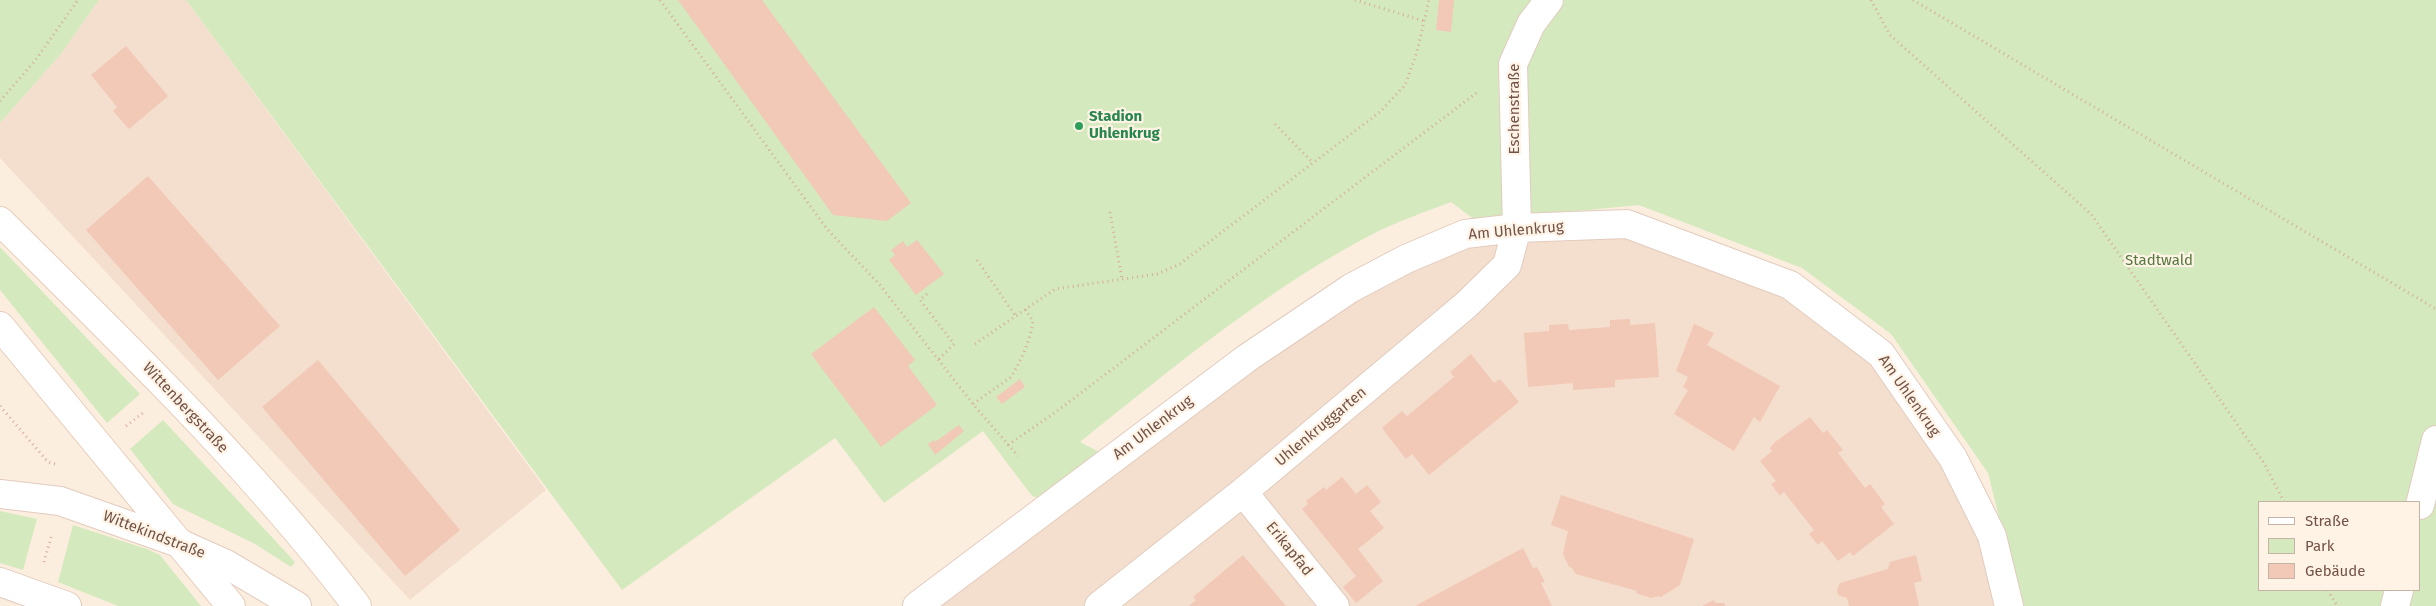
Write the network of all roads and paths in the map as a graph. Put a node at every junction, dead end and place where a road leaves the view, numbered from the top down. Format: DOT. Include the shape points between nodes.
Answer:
graph roads {
  1 [pos="78,0"];
  2 [pos="660,0"];
  3 [pos="1355,0"];
  4 [pos="1429,0"];
  5 [pos="1549,0"];
  6 [pos="1871,0"];
  7 [pos="1913,0"];
  8 [pos="1424,21"];
  9 [pos="1512,64"];
  10 [pos="0,101"];
  11 [pos="1275,124"];
  12 [pos="1313,163"];
  13 [pos="1110,212"];
  14 [pos="0,221"];
  15 [pos="1517,228"];
  16 [pos="977,260"];
  17 [pos="1122,279"];
  18 [pos="927,294"];
  19 [pos="1026,309"];
  20 [pos="2436,309"];
  21 [pos="1015,316"];
  22 [pos="0,326"];
  23 [pos="975,344"];
  24 [pos="938,360"];
  25 [pos="973,404"];
  26 [pos="0,406"];
  27 [pos="2436,440"];
  28 [pos="1008,445"];
  29 [pos="1018,456"];
  30 [pos="62,467"];
  31 [pos="1243,492"];
  32 [pos="0,494"];
  33 [pos="2283,501"];
  34 [pos="2421,501"];
  35 [pos="179,543"];
  36 [pos="0,582"];
  37 [pos="2329,591"];
  38 [pos="2399,591"];
  39 [pos="67,606"];
  40 [pos="231,606"];
  41 [pos="297,606"];
  42 [pos="356,606"];
  43 [pos="917,606"];
  44 [pos="1099,606"];
  45 [pos="1335,606"];
  46 [pos="2009,606"];
  47 [pos="2337,606"];
  48 [pos="2395,606"];
  1 -- 10 [label="path" via="34,62"];
  2 -- 24 [label="path" via="827,229 879,284"];
  3 -- 8 [label="path"];
  4 -- 8 [label="path"];
  5 -- 9 [label="street, Eschenstraße" via="1531,24"];
  6 -- 33 [label="path" via="1890,35 2091,214 2264,463"];
  7 -- 20 [label="path"];
  8 -- 12 [label="path" via="1405,85 1380,112"];
  9 -- 15 [label="street, Eschenstraße"];
  9 -- 28 [label="path"];
  11 -- 12 [label="path"];
  12 -- 17 [label="path" via="1180,264 1157,274"];
  13 -- 17 [label="path"];
  14 -- 42 [label="street, Wittenbergstraße" via="187,408 326,566"];
  15 -- 31 [label="street, Uhlenkruggarten" via="1507,265 1466,305"];
  15 -- 43 [label="street, Am Uhlenkrug" via="1465,234 1406,259 1351,288 1247,358"];
  15 -- 46 [label="street, Am Uhlenkrug" via="1627,224 1790,285 1882,354 1957,466 1992,536"];
  16 -- 21 [label="path"];
  17 -- 19 [label="path" via="1055,288"];
  18 -- 24 [label="path" via="920,300 954,344"];
  19 -- 21 [label="path"];
  19 -- 25 [label="path" via="1033,321 1030,339 1015,370 1011,377"];
  21 -- 23 [label="path"];
  22 -- 35 [label="street"];
  24 -- 25 [label="path"];
  25 -- 28 [label="path"];
  26 -- 30 [label="path" via="48,462"];
  27 -- 34 [label="street"];
  28 -- 29 [label="path"];
  31 -- 44 [label="street, Uhlenkruggarten"];
  31 -- 45 [label="street, Erikapfad"];
  32 -- 35 [label="street, Wittekindstraße" via="60,501"];
  35 -- 40 [label="street"];
  35 -- 41 [label="street, Wittekindstraße" via="226,564"];
  36 -- 39 [label="street"];
  37 -- 47 [label="path"];
  38 -- 48 [label="street"];
}
